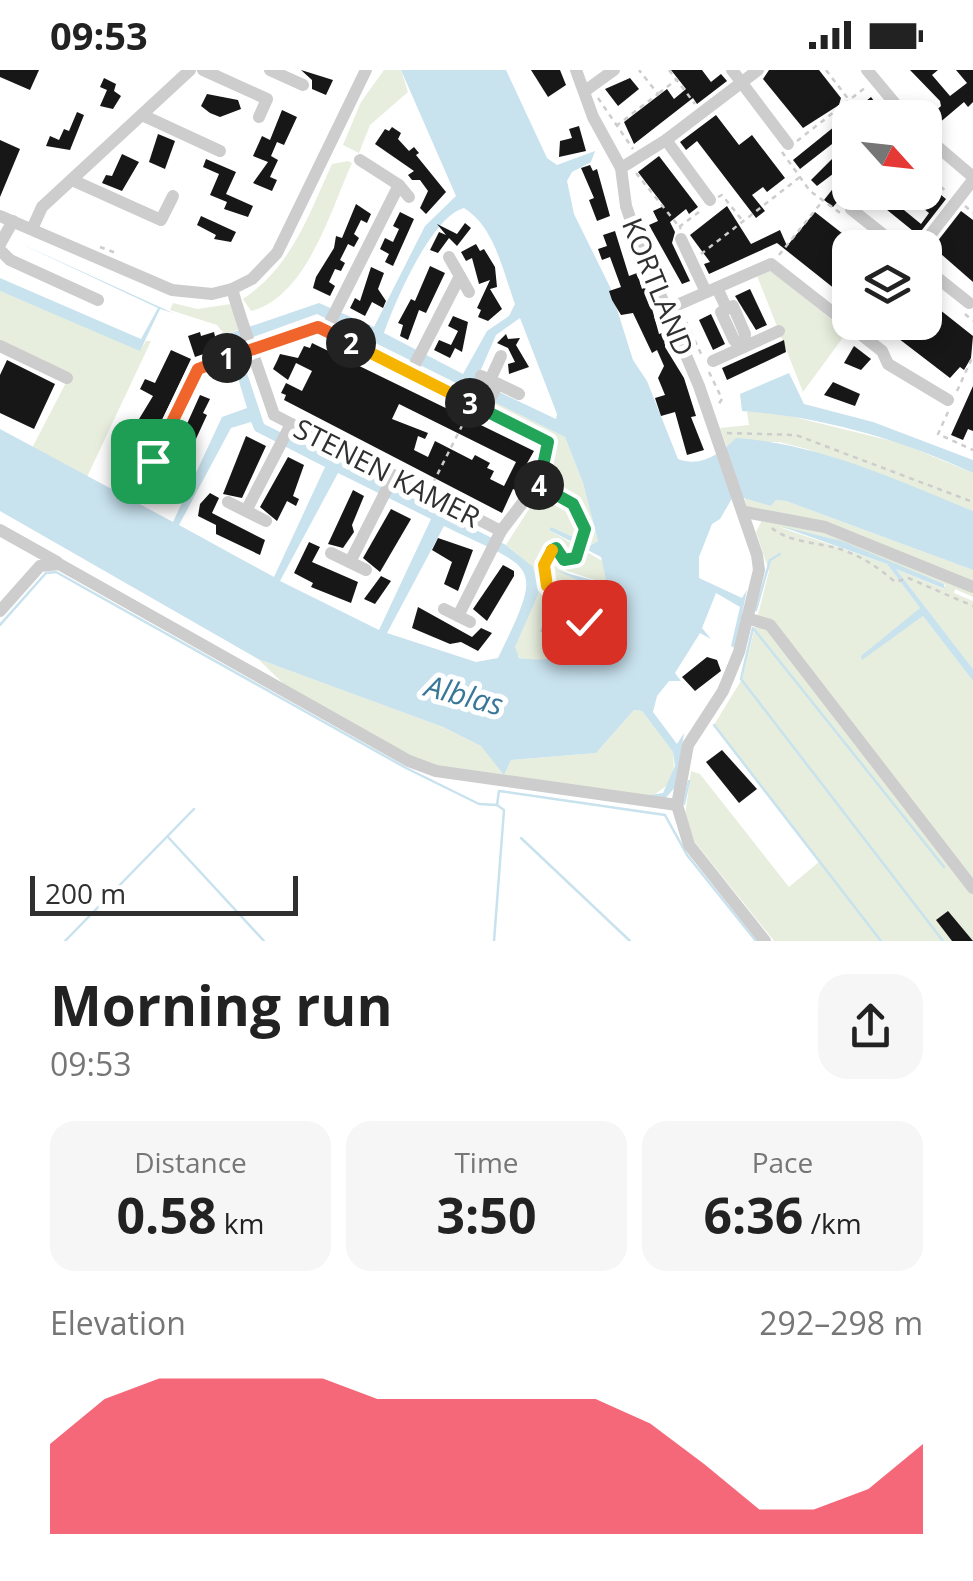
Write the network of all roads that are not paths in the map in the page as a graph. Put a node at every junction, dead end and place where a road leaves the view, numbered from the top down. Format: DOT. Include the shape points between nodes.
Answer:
graph roads {
  1 [pos="190,70"];
  2 [pos="202,70"];
  3 [pos="270,70"];
  4 [pos="366,70"];
  5 [pos="576,70"];
  6 [pos="614,70"];
  7 [pos="732,70"];
  8 [pos="758,70"];
  9 [pos="871,75"];
  10 [pos="742,83"];
  11 [pos="302,85"];
  12 [pos="589,89"];
  13 [pos="892,100"];
  14 [pos="142,115"];
  15 [pos="259,117"];
  16 [pos="666,140"];
  17 [pos="789,145"];
  18 [pos="942,151"];
  19 [pos="220,152"];
  20 [pos="360,160"];
  21 [pos="630,163"];
  22 [pos="973,178"];
  23 [pos="72,180"];
  24 [pos="399,185"];
  25 [pos="173,196"];
  26 [pos="409,197"];
  27 [pos="711,201"];
  28 [pos="851,210"];
  29 [pos="6,218"];
  30 [pos="32,229"];
  31 [pos="877,230"];
  32 [pos="934,230"];
  33 [pos="685,237"];
  34 [pos="0,247"];
  35 [pos="449,257"];
  36 [pos="460,276"];
  37 [pos="942,282"];
  38 [pos="232,289"];
  39 [pos="712,290"];
  40 [pos="469,292"];
  41 [pos="98,300"];
  42 [pos="969,303"];
  43 [pos="832,307"];
  44 [pos="668,309"];
  45 [pos="328,326"];
  46 [pos="779,331"];
  47 [pos="871,340"];
  48 [pos="0,346"];
  49 [pos="248,347"];
  50 [pos="744,347"];
  51 [pos="501,356"];
  52 [pos="713,361"];
  53 [pos="412,369"];
  54 [pos="66,378"];
  55 [pos="491,382"];
  56 [pos="519,394"];
  57 [pos="948,400"];
  58 [pos="481,406"];
  59 [pos="290,428"];
  60 [pos="153,461"];
  61 [pos="391,479"];
  62 [pos="228,502"];
  63 [pos="743,506"];
  64 [pos="246,512"];
  65 [pos="266,522"];
  66 [pos="0,530"];
  67 [pos="501,531"];
  68 [pos="331,553"];
  69 [pos="350,562"];
  70 [pos="60,564"];
  71 [pos="366,570"];
  72 [pos="973,587"];
  73 [pos="444,609"];
  74 [pos="0,611"];
  75 [pos="747,618"];
  76 [pos="678,805"];
  77 [pos="973,888"];
  78 [pos="765,941"];
  1 -- 14 [label="street"];
  2 -- 15 [label="street" via="267,99"];
  3 -- 11 [label="street"];
  4 -- 38 [label="street" via="277,253"];
  5 -- 12 [label="street, KORTLAND"];
  6 -- 12 [label="street"];
  7 -- 10 [label="street"];
  8 -- 10 [label="street"];
  9 -- 13 [label="street"];
  10 -- 16 [label="street"];
  10 -- 17 [label="street"];
  12 -- 21 [label="street, KORTLAND" via="592,117"];
  14 -- 19 [label="street"];
  14 -- 23 [label="street"];
  16 -- 21 [label="street"];
  16 -- 27 [label="street"];
  18 -- 22 [label="street"];
  20 -- 24 [label="street"];
  21 -- 44 [label="street, KORTLAND" via="626,206"];
  22 -- 32 [label="street"];
  23 -- 25 [label="street" via="161,220"];
  23 -- 30 [label="street" via="42,207"];
  24 -- 26 [label="street"];
  24 -- 45 [label="street"];
  28 -- 31 [label="street"];
  29 -- 30 [label="street"];
  29 -- 34 [label="street"];
  30 -- 38 [label="street" via="172,290"];
  33 -- 39 [label="street"];
  34 -- 41 [label="street" via="10,260"];
  35 -- 36 [label="street"];
  36 -- 40 [label="street"];
  36 -- 53 [label="street"];
  37 -- 42 [label="street"];
  38 -- 49 [label="street, STENEN KAMER"];
  39 -- 43 [label="street" via="772,264"];
  39 -- 44 [label="street"];
  39 -- 50 [label="street" via="727,309 721,312 734,340"];
  44 -- 63 [label="street, KORTLAND"];
  45 -- 49 [label="street"];
  45 -- 53 [label="street, STENEN KAMER"];
  46 -- 50 [label="street"];
  47 -- 57 [label="street" via="888,364"];
  48 -- 54 [label="street"];
  49 -- 59 [label="street, STENEN KAMER" via="274,414"];
  49 -- 60 [label="street" via="198,369"];
  50 -- 52 [label="street"];
  51 -- 55 [label="street"];
  53 -- 58 [label="street, STENEN KAMER"];
  55 -- 56 [label="street"];
  55 -- 58 [label="street"];
  58 -- 67 [label="street, STENEN KAMER" via="548,442 536,484"];
  59 -- 61 [label="street, STENEN KAMER"];
  59 -- 64 [label="street"];
  61 -- 67 [label="street, STENEN KAMER"];
  61 -- 69 [label="street"];
  62 -- 64 [label="street"];
  63 -- 72 [label="street" via="825,528"];
  63 -- 75 [label="street" via="759,570"];
  64 -- 65 [label="street"];
  66 -- 70 [label="street"];
  67 -- 73 [label="street" via="464,619"];
  68 -- 69 [label="street"];
  69 -- 71 [label="street"];
  70 -- 74 [label="street" via="40,566"];
  70 -- 76 [label="street" via="378,746 436,771"];
  75 -- 76 [label="street" via="730,677 688,744"];
  75 -- 77 [label="street" via="770,626"];
  76 -- 78 [label="street" via="689,845"];
}
